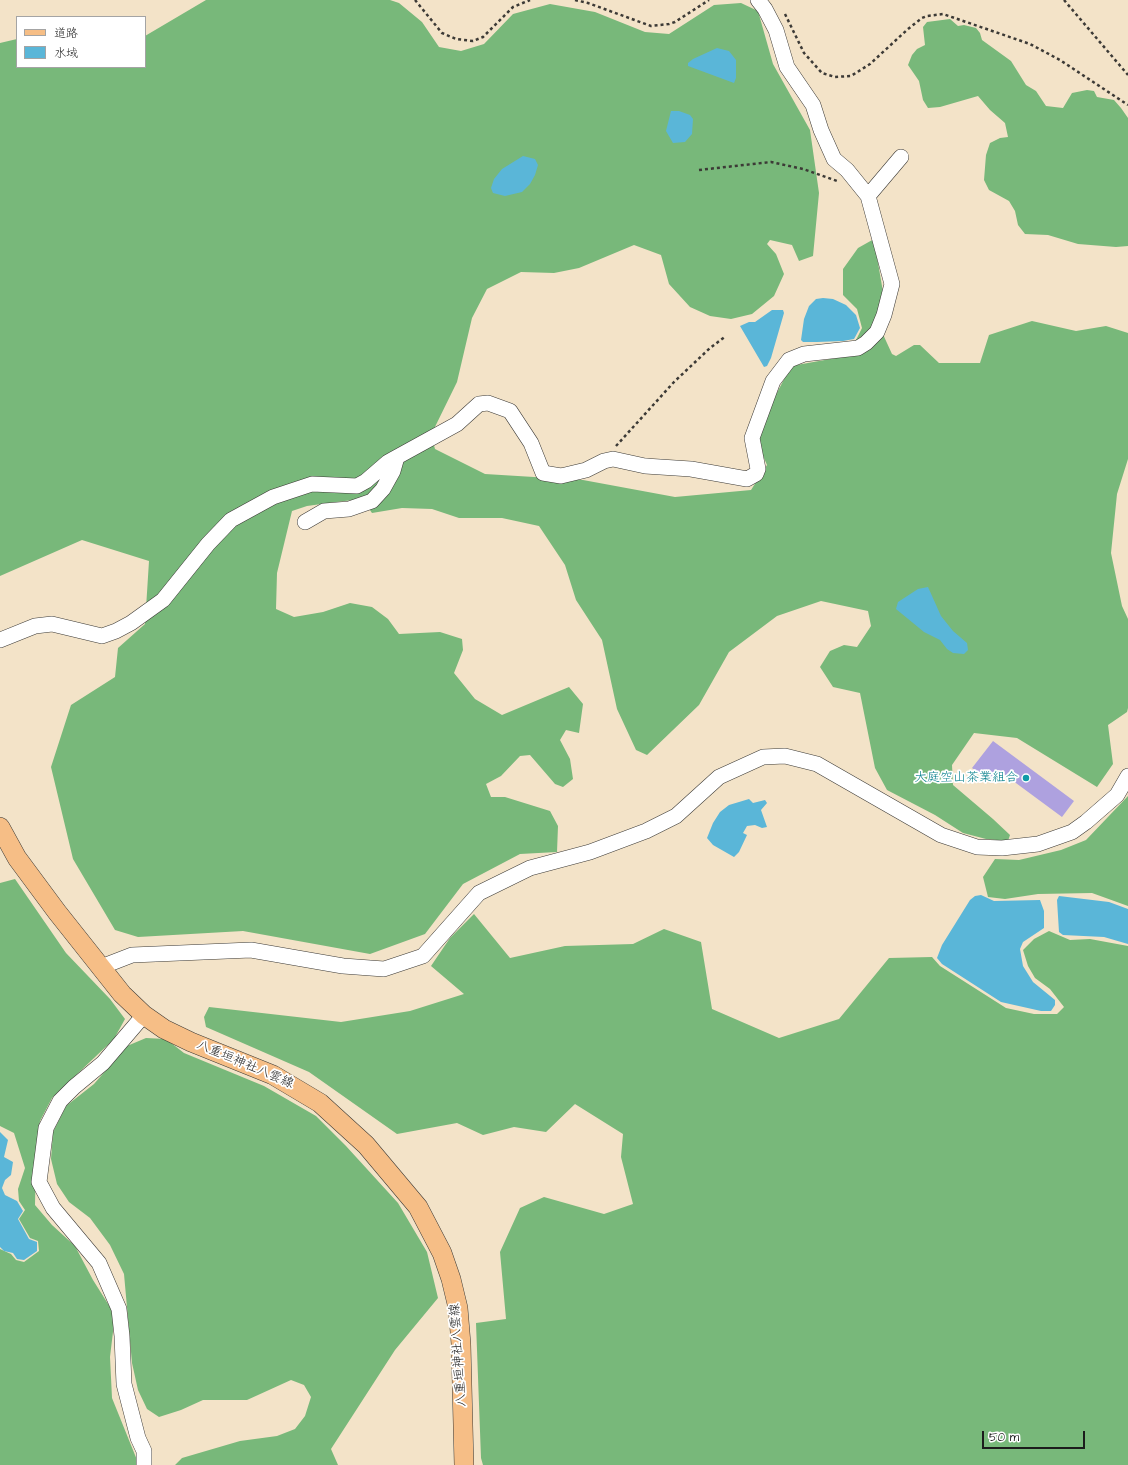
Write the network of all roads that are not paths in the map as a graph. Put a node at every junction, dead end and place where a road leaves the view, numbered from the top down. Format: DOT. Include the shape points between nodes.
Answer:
graph roads {
  1 [pos="758,0"];
  2 [pos="901,156"];
  3 [pos="868,196"];
  4 [pos="397,457"];
  5 [pos="305,522"];
  6 [pos="0,640"];
  7 [pos="1128,776"];
  8 [pos="2,835"];
  9 [pos="101,967"];
  10 [pos="144,1015"];
  11 [pos="144,1465"];
  12 [pos="464,1465"];
  1 -- 3 [label="street" via="776,30 787,67 813,105 834,159 847,170"];
  2 -- 3 [label="street"];
  3 -- 4 [label="street" via="892,284 882,321 877,332 858,348 804,354 788,360 773,381 752,438 758,469 756,474 746,479 717,473 645,466 613,459 586,470 561,476 543,473 531,443 510,410 488,403 479,404 457,424"];
  4 -- 5 [label="street" via="383,489 372,501 349,509 324,511"];
  4 -- 6 [label="street" via="357,486 312,484 273,497 231,520 163,600 116,631 102,636 52,624 35,626"];
  7 -- 9 [label="street" via="1117,795 1072,832 1038,844 996,848 977,846 941,835 817,764 785,756 763,757 719,777 676,816 646,831 590,852 530,868 480,893 423,956 397,965 384,969 343,966 251,950 132,955"];
  8 -- 9 [label="main road, 八重垣神社八雲線" via="33,880"];
  9 -- 10 [label="main road, 八重垣神社八雲線" via="122,994"];
  10 -- 11 [label="street" via="103,1063 60,1101 46,1128 39,1182 53,1208 99,1264 119,1308 124,1384 144,1452"];
  10 -- 12 [label="main road, 八重垣神社八雲線" via="164,1029 191,1042 273,1075 320,1103 366,1145 418,1207 442,1253 458,1308"];
}
